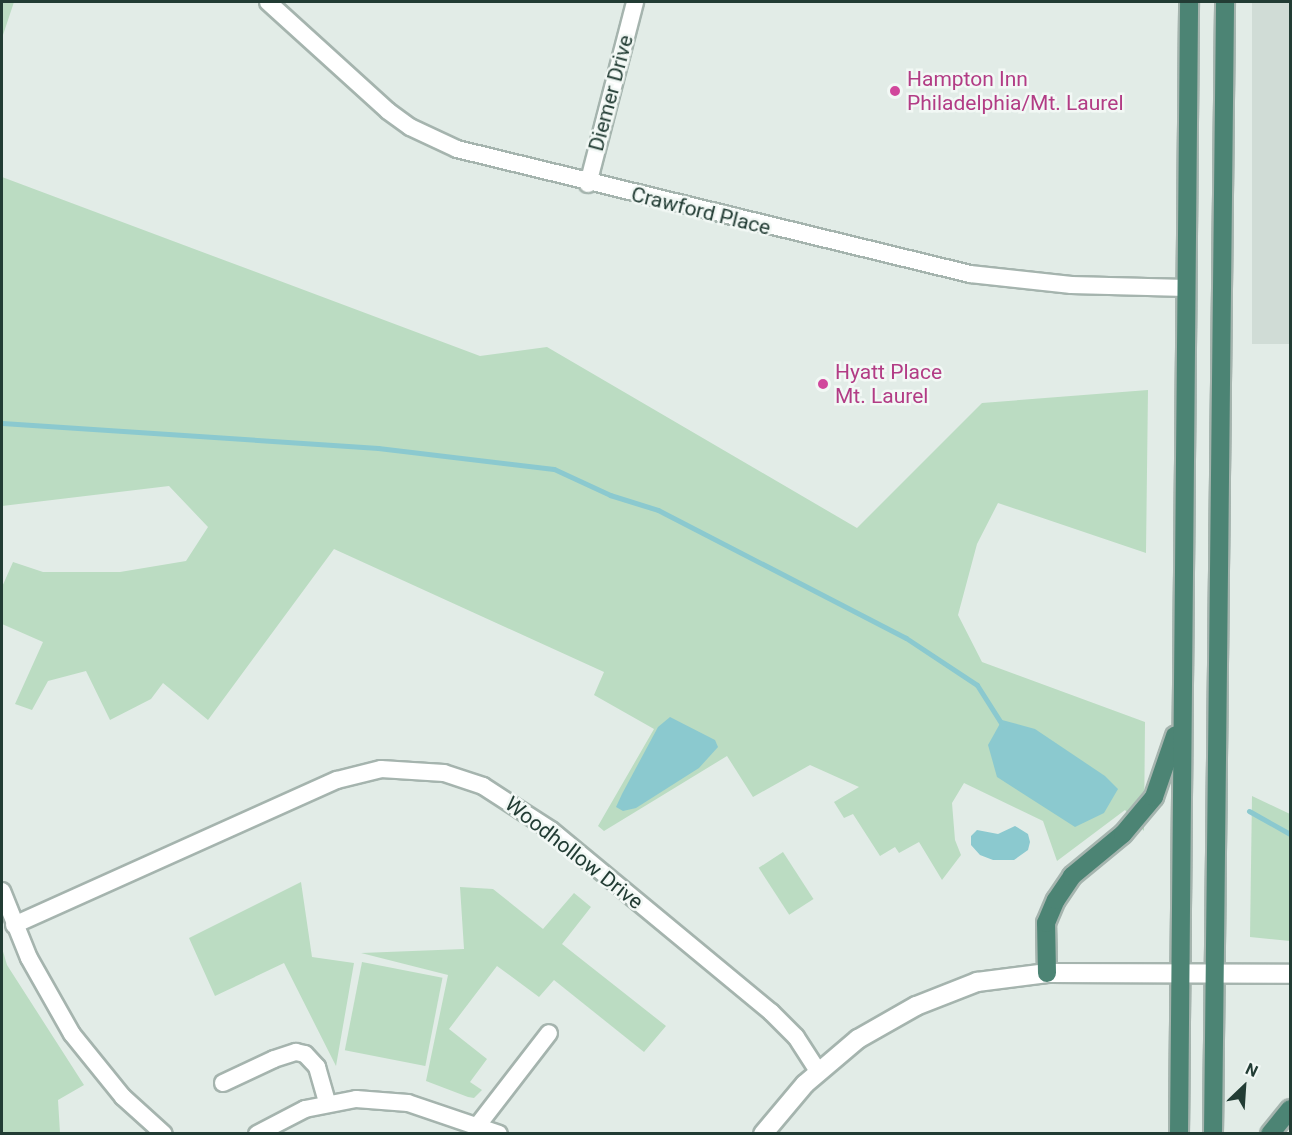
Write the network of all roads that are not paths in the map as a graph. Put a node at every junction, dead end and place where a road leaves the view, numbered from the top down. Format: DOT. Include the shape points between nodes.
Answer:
graph roads {
  1 [pos="268,2"];
  2 [pos="635,2"];
  3 [pos="1189,2"];
  4 [pos="1225,2"];
  5 [pos="588,184"];
  6 [pos="1186,288"];
  7 [pos="1182,712"];
  8 [pos="2,891"];
  9 [pos="15,925"];
  10 [pos="1179,972"];
  11 [pos="1215,972"];
  12 [pos="1047,973"];
  13 [pos="1290,974"];
  14 [pos="549,1033"];
  15 [pos="818,1071"];
  16 [pos="223,1083"];
  17 [pos="327,1103"];
  18 [pos="1290,1109"];
  19 [pos="478,1125"];
  20 [pos="164,1134"];
  21 [pos="257,1134"];
  22 [pos="499,1134"];
  23 [pos="763,1134"];
  24 [pos="1179,1134"];
  25 [pos="1213,1134"];
  26 [pos="1270,1134"];
  1 -- 5 [label="street, Crawford Place" via="366,94 410,127 457,149"];
  2 -- 5 [label="street, Diemer Drive"];
  3 -- 6 [label="highway"];
  4 -- 11 [label="highway"];
  5 -- 6 [label="street, Crawford Place" via="970,274 1071,285"];
  6 -- 7 [label="highway"];
  7 -- 10 [label="highway"];
  7 -- 12 [label="highway" via="1154,797 1123,834 1072,876 1050,911 1045,930"];
  8 -- 9 [label="street"];
  9 -- 15 [label="street, Woodhollow Drive" via="326,784 381,769 444,773 483,786 551,830 771,1012 795,1037"];
  9 -- 20 [label="street" via="72,1034 105,1078"];
  10 -- 11 [label="street"];
  10 -- 12 [label="street"];
  10 -- 24 [label="highway"];
  11 -- 13 [label="street"];
  11 -- 25 [label="highway"];
  12 -- 15 [label="street" via="993,978 916,1006 858,1039"];
  14 -- 19 [label="street"];
  15 -- 23 [label="street"];
  16 -- 17 [label="street" via="296,1052 305,1054 317,1067"];
  17 -- 19 [label="street" via="356,1099 396,1101"];
  17 -- 21 [label="street" via="288,1116"];
  18 -- 26 [label="highway"];
  19 -- 22 [label="street"];
}
